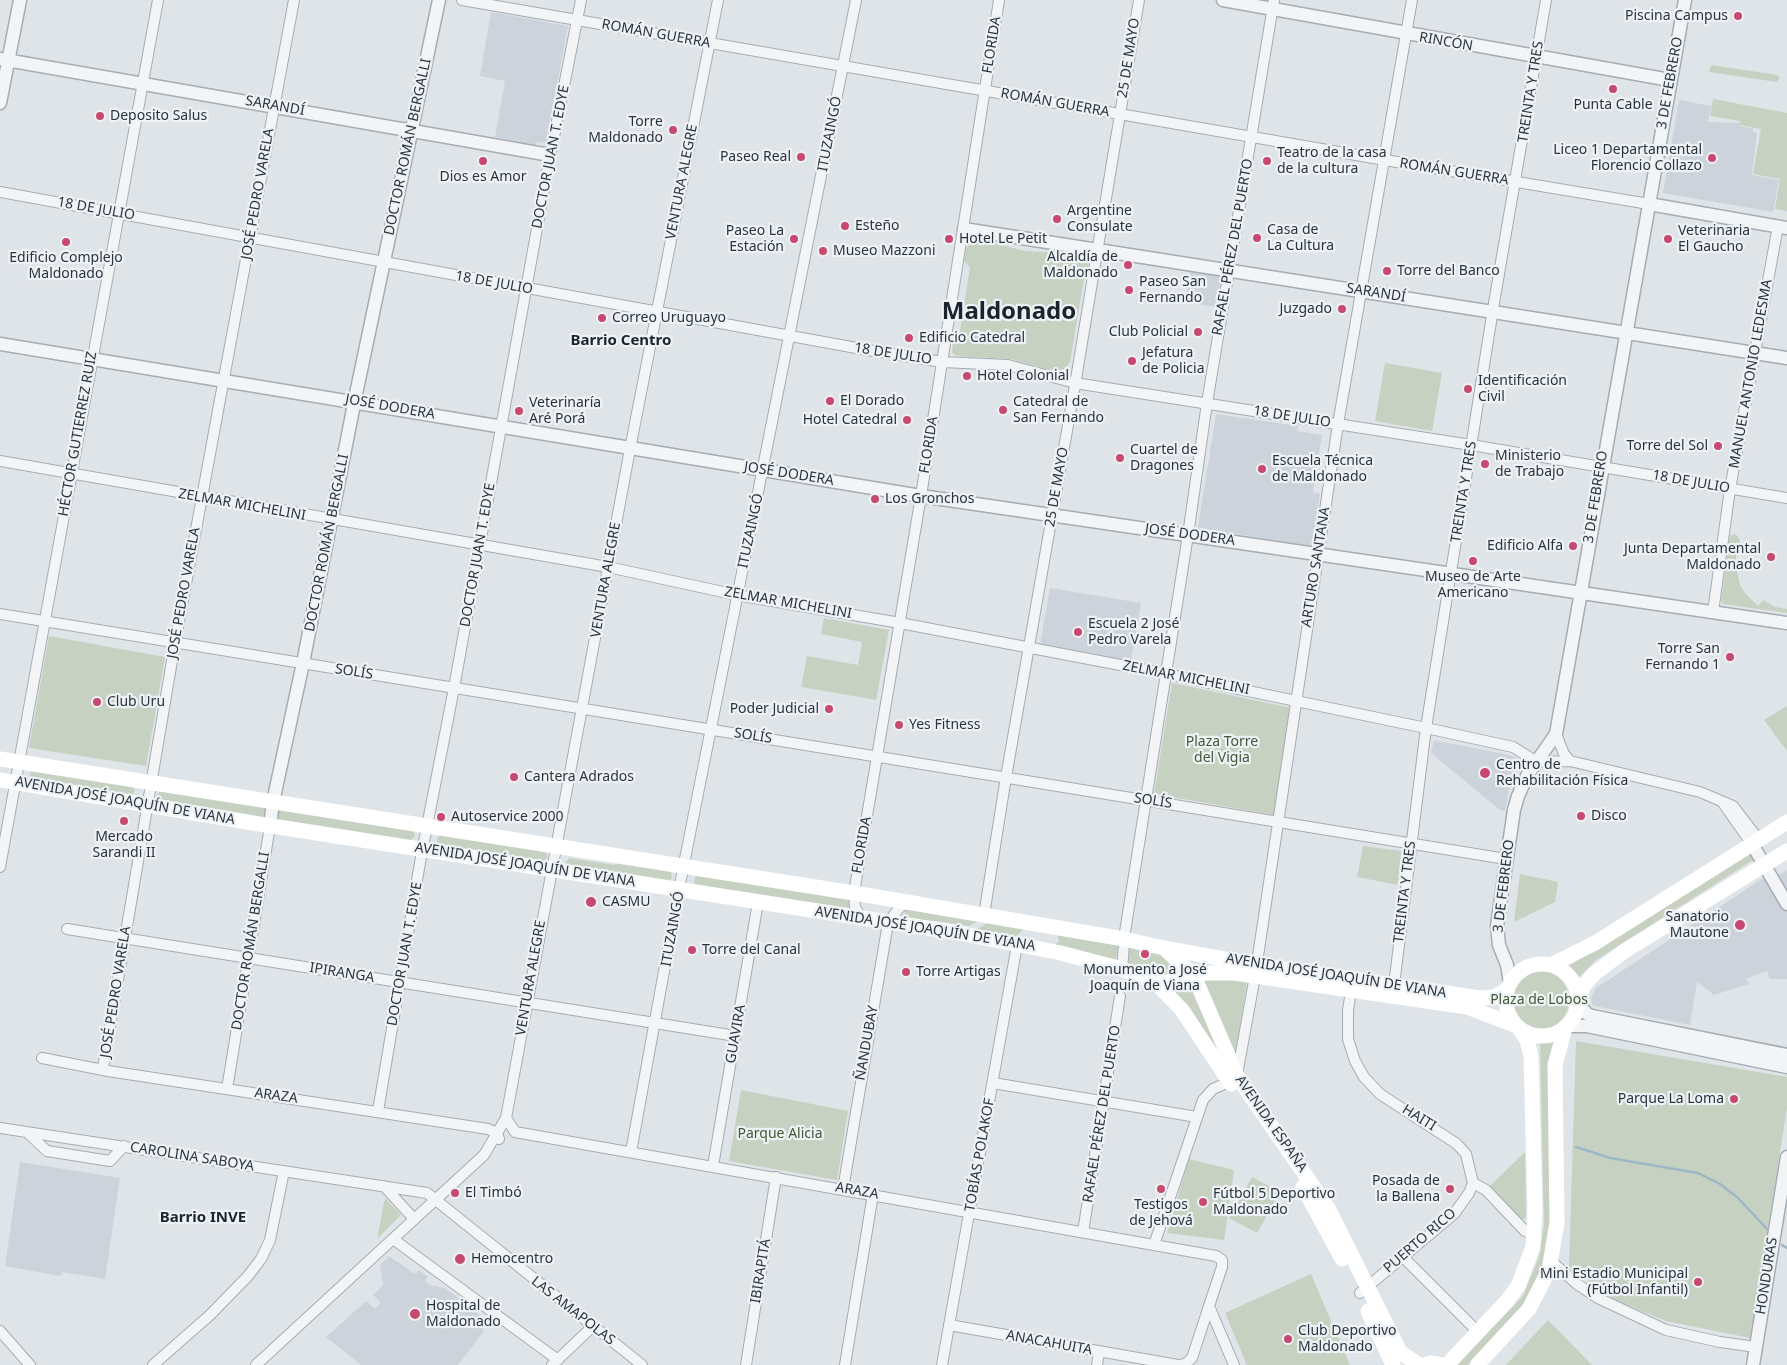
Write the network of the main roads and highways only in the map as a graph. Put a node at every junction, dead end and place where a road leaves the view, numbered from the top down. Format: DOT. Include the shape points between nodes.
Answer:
graph roads {
  1 [pos="0,759"];
  2 [pos="7,781"];
  3 [pos="1787,822"];
  4 [pos="1787,851"];
  5 [pos="984,915"];
  6 [pos="1042,925"];
  7 [pos="959,933"];
  8 [pos="1017,945"];
  9 [pos="1164,948"];
  10 [pos="1046,949"];
  11 [pos="1551,965"];
  12 [pos="1256,970"];
  13 [pos="1194,976"];
  14 [pos="1155,982"];
  15 [pos="1352,985"];
  16 [pos="1508,986"];
  17 [pos="1578,1000"];
  18 [pos="1518,1027"];
  19 [pos="1566,1027"];
  20 [pos="1233,1079"];
  21 [pos="1364,1290"];
  22 [pos="1394,1365"];
  23 [pos="1419,1365"];
  24 [pos="1424,1365"];
  25 [pos="1445,1365"];
  26 [pos="1477,1365"];
  1 -- 5 [label="main road, AVENIDA JOSÉ JOAQUÍN DE VIANA"];
  2 -- 7 [label="main road, AVENIDA JOSÉ JOAQUÍN DE VIANA" via="270,826"];
  3 -- 11 [label="main road" via="1595,943"];
  4 -- 17 [label="main road" via="1623,952 1584,984"];
  5 -- 6 [label="main road, AVENIDA JOSÉ JOAQUÍN DE VIANA"];
  5 -- 7 [label="main road" via="982,922"];
  6 -- 8 [label="main road" via="1019,938"];
  6 -- 9 [label="main road, AVENIDA JOSÉ JOAQUÍN DE VIANA"];
  6 -- 10 [label="main road" via="1055,938"];
  7 -- 8 [label="main road, AVENIDA JOSÉ JOAQUÍN DE VIANA"];
  8 -- 10 [label="main road, AVENIDA JOSÉ JOAQUÍN DE VIANA"];
  9 -- 12 [label="main road, AVENIDA JOSÉ JOAQUÍN DE VIANA"];
  9 -- 13 [label="main road"];
  10 -- 14 [label="main road, AVENIDA JOSÉ JOAQUÍN DE VIANA" via="1122,969"];
  11 -- 16 [label="main road" via="1528,966"];
  11 -- 17 [label="main road" via="1560,968 1573,980"];
  12 -- 13 [label="main road, AVENIDA JOSÉ JOAQUÍN DE VIANA"];
  12 -- 15 [label="main road, AVENIDA JOSÉ JOAQUÍN DE VIANA"];
  13 -- 14 [label="main road, AVENIDA JOSÉ JOAQUÍN DE VIANA"];
  13 -- 20 [label="main road, AVENIDA ESPAÑA"];
  14 -- 20 [label="main road, AVENIDA ESPAÑA" via="1182,1010"];
  15 -- 16 [label="main road, AVENIDA JOSÉ JOAQUÍN DE VIANA" via="1394,985 1480,998 1495,997"];
  15 -- 18 [label="main road, AVENIDA JOSÉ JOAQUÍN DE VIANA" via="1467,1007"];
  16 -- 18 [label="main road" via="1506,1007"];
  17 -- 19 [label="main road" via="1575,1013"];
  18 -- 19 [label="main road" via="1528,1034 1542,1036"];
  18 -- 25 [label="main road" via="1527,1040 1531,1056 1535,1235 1518,1286"];
  19 -- 26 [label="main road" via="1555,1065 1556,1222 1551,1261 1528,1309"];
  20 -- 21 [label="main road, AVENIDA ESPAÑA"];
  21 -- 22 [label="main road, AVENIDA ESPAÑA"];
  21 -- 23 [label="main road, AVENIDA ESPAÑA" via="1400,1352"];
  24 -- 25 [label="main road"];
}
